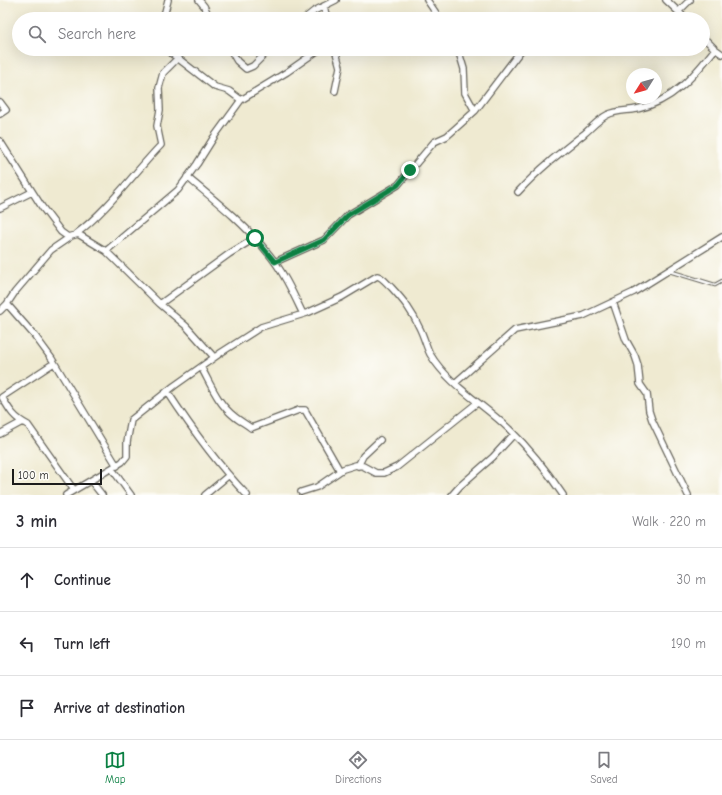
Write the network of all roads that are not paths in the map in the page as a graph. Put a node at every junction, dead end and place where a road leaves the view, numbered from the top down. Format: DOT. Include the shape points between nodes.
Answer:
graph roads {
  1 [pos="168,0"];
  2 [pos="199,0"];
  3 [pos="427,0"];
  4 [pos="666,0"];
  5 [pos="690,0"];
  6 [pos="333,1"];
  7 [pos="324,6"];
  8 [pos="678,11"];
  9 [pos="165,12"];
  10 [pos="207,12"];
  11 [pos="312,12"];
  12 [pos="325,12"];
  13 [pos="435,12"];
  14 [pos="710,44"];
  15 [pos="715,49"];
  16 [pos="722,54"];
  17 [pos="234,56"];
  18 [pos="263,56"];
  19 [pos="310,56"];
  20 [pos="337,56"];
  21 [pos="460,56"];
  22 [pos="517,56"];
  23 [pos="710,56"];
  24 [pos="710,56"];
  25 [pos="178,58"];
  26 [pos="335,91"];
  27 [pos="241,100"];
  28 [pos="0,102"];
  29 [pos="475,111"];
  30 [pos="0,114"];
  31 [pos="0,140"];
  32 [pos="188,177"];
  33 [pos="32,192"];
  34 [pos="518,192"];
  35 [pos="0,208"];
  36 [pos="76,234"];
  37 [pos="70,237"];
  38 [pos="722,237"];
  39 [pos="255,238"];
  40 [pos="106,251"];
  41 [pos="275,262"];
  42 [pos="668,271"];
  43 [pos="722,281"];
  44 [pos="613,302"];
  45 [pos="7,304"];
  46 [pos="160,304"];
  47 [pos="0,311"];
  48 [pos="303,314"];
  49 [pos="214,357"];
  50 [pos="54,363"];
  51 [pos="201,367"];
  52 [pos="455,383"];
  53 [pos="167,392"];
  54 [pos="477,403"];
  55 [pos="22,422"];
  56 [pos="0,434"];
  57 [pos="514,434"];
  58 [pos="380,440"];
  59 [pos="358,466"];
  60 [pos="114,468"];
  61 [pos="340,471"];
  62 [pos="229,475"];
  63 [pos="92,481"];
  64 [pos="74,490"];
  65 [pos="301,492"];
  66 [pos="66,495"];
  67 [pos="102,495"];
  68 [pos="130,495"];
  69 [pos="205,495"];
  70 [pos="247,495"];
  71 [pos="452,495"];
  72 [pos="563,495"];
  73 [pos="688,495"];
  1 -- 9 [label="street"];
  2 -- 10 [label="street"];
  3 -- 13 [label="street"];
  4 -- 8 [label="street"];
  5 -- 8 [label="street"];
  6 -- 7 [label="street"];
  7 -- 11 [label="street"];
  7 -- 12 [label="street"];
  14 -- 15 [label="street"];
  15 -- 16 [label="street"];
  15 -- 23 [label="street"];
  17 -- 18 [label="street" via="246,69"];
  19 -- 27 [label="street"];
  20 -- 26 [label="street" via="340,67"];
  21 -- 29 [label="street" via="464,68 465,93"];
  22 -- 29 [label="street"];
  24 -- 34 [label="street" via="683,86 660,101 637,109 608,114 532,177"];
  25 -- 27 [label="street" via="215,87 229,91"];
  25 -- 36 [label="street" via="163,73 159,88 160,110 157,126 161,145 85,228"];
  27 -- 32 [label="street"];
  28 -- 30 [label="street" via="6,110"];
  29 -- 41 [label="street" via="447,136 434,142 398,185 348,215 324,240"];
  31 -- 33 [label="street"];
  32 -- 39 [label="street"];
  32 -- 40 [label="street" via="173,194"];
  33 -- 35 [label="street"];
  33 -- 37 [label="street" via="61,232"];
  36 -- 37 [label="street"];
  36 -- 40 [label="street"];
  37 -- 45 [label="street" via="52,250"];
  38 -- 42 [label="street"];
  39 -- 41 [label="street"];
  39 -- 46 [label="street"];
  40 -- 46 [label="street"];
  41 -- 48 [label="street" via="291,287"];
  42 -- 43 [label="lane" via="716,285"];
  42 -- 44 [label="street"];
  44 -- 52 [label="street" via="583,316 515,330"];
  44 -- 73 [label="street" via="638,365 640,384 647,394 652,420"];
  45 -- 47 [label="street"];
  45 -- 50 [label="street"];
  46 -- 49 [label="street" via="186,326"];
  48 -- 49 [label="street" via="262,327"];
  48 -- 52 [label="street" via="342,297 374,277 380,277 408,306 430,354 445,375"];
  49 -- 51 [label="street"];
  50 -- 55 [label="street" via="2,397 12,414"];
  50 -- 60 [label="street"];
  51 -- 53 [label="street"];
  51 -- 61 [label="street" via="224,408 251,428 305,410"];
  52 -- 54 [label="street"];
  53 -- 60 [label="street" via="131,420 127,456"];
  53 -- 62 [label="street"];
  54 -- 57 [label="street"];
  54 -- 59 [label="street" via="397,467 384,473 376,473"];
  55 -- 56 [label="street"];
  55 -- 64 [label="street" via="28,425"];
  57 -- 71 [label="street"];
  57 -- 72 [label="street"];
  58 -- 59 [label="street" via="363,456"];
  59 -- 61 [label="street"];
  60 -- 63 [label="street"];
  60 -- 68 [label="street"];
  61 -- 65 [label="street" via="317,487"];
  62 -- 69 [label="street"];
  62 -- 70 [label="street"];
  63 -- 64 [label="street"];
  63 -- 67 [label="street"];
  64 -- 66 [label="street"];
}
